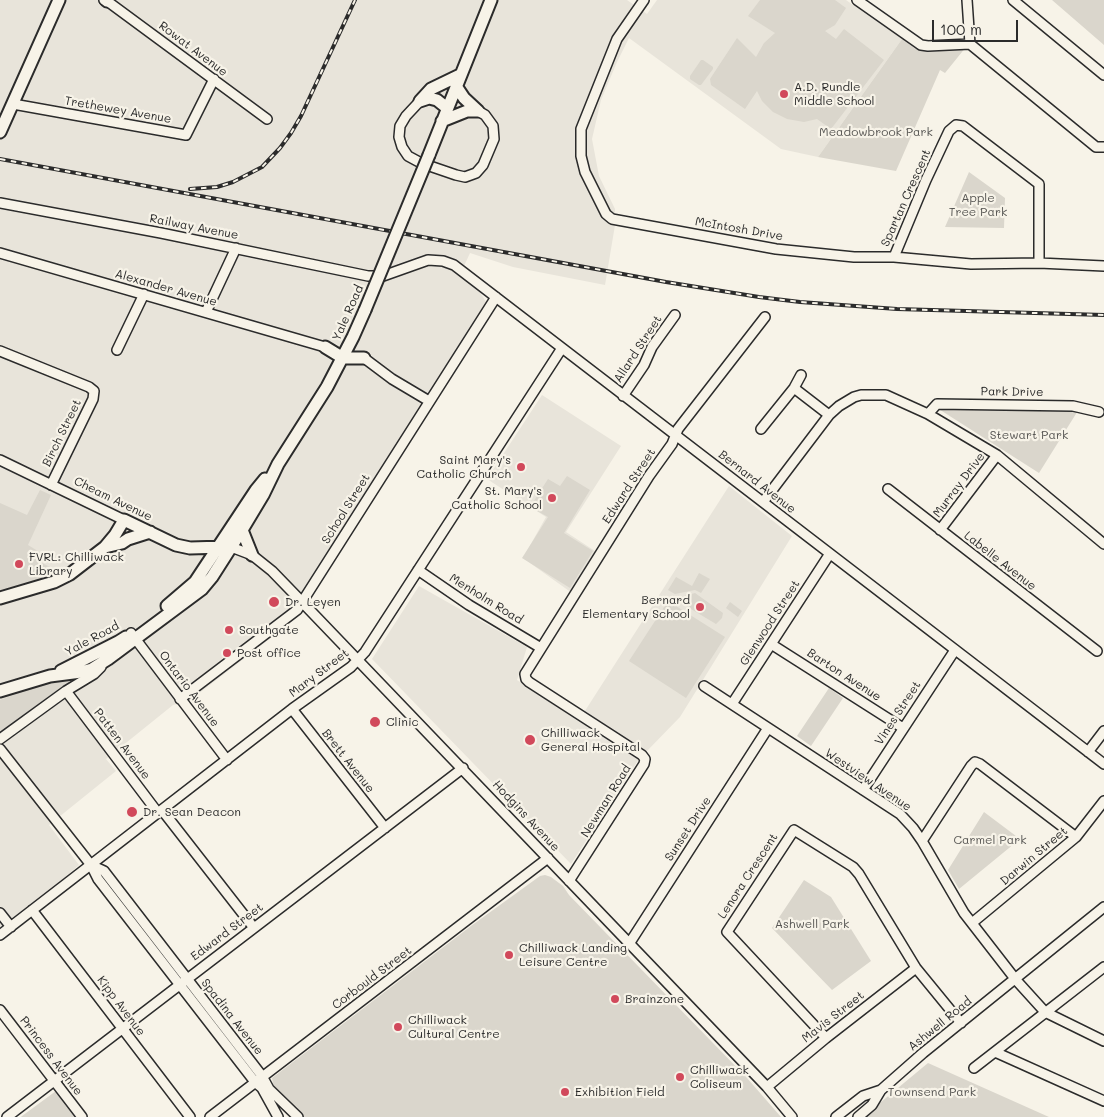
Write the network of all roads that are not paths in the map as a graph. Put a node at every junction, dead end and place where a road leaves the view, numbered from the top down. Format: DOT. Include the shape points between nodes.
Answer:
graph roads {
  1 [pos="59,0"];
  2 [pos="106,0"];
  3 [pos="492,0"];
  4 [pos="643,0"];
  5 [pos="857,0"];
  6 [pos="967,0"];
  7 [pos="1013,0"];
  8 [pos="970,44"];
  9 [pos="1104,74"];
  10 [pos="460,75"];
  11 [pos="214,79"];
  12 [pos="456,86"];
  13 [pos="420,101"];
  14 [pos="13,104"];
  15 [pos="447,108"];
  16 [pos="478,111"];
  17 [pos="267,119"];
  18 [pos="442,122"];
  19 [pos="0,132"];
  20 [pos="1104,147"];
  21 [pos="0,203"];
  22 [pos="236,248"];
  23 [pos="0,253"];
  24 [pos="894,257"];
  25 [pos="1039,263"];
  26 [pos="1104,266"];
  27 [pos="383,276"];
  28 [pos="144,294"];
  29 [pos="496,297"];
  30 [pos="206,312"];
  31 [pos="675,315"];
  32 [pos="765,317"];
  33 [pos="353,338"];
  34 [pos="325,346"];
  35 [pos="562,348"];
  36 [pos="117,350"];
  37 [pos="0,351"];
  38 [pos="342,358"];
  39 [pos="364,358"];
  40 [pos="801,375"];
  41 [pos="794,388"];
  42 [pos="623,396"];
  43 [pos="429,401"];
  44 [pos="1099,412"];
  45 [pos="928,414"];
  46 [pos="829,416"];
  47 [pos="761,429"];
  48 [pos="676,436"];
  49 [pos="997,455"];
  50 [pos="0,460"];
  51 [pos="278,464"];
  52 [pos="51,485"];
  53 [pos="888,489"];
  54 [pos="763,502"];
  55 [pos="124,520"];
  56 [pos="242,530"];
  57 [pos="940,530"];
  58 [pos="150,532"];
  59 [pos="1104,544"];
  60 [pos="105,547"];
  61 [pos="231,547"];
  62 [pos="190,548"];
  63 [pos="218,548"];
  64 [pos="252,555"];
  65 [pos="829,555"];
  66 [pos="206,567"];
  67 [pos="418,570"];
  68 [pos="0,598"];
  69 [pos="302,602"];
  70 [pos="133,636"];
  71 [pos="118,642"];
  72 [pos="771,644"];
  73 [pos="541,648"];
  74 [pos="954,650"];
  75 [pos="1097,651"];
  76 [pos="108,659"];
  77 [pos="357,660"];
  78 [pos="82,672"];
  79 [pos="50,676"];
  80 [pos="704,686"];
  81 [pos="66,691"];
  82 [pos="0,692"];
  83 [pos="180,699"];
  84 [pos="732,704"];
  85 [pos="292,709"];
  86 [pos="768,728"];
  87 [pos="903,728"];
  88 [pos="1104,731"];
  89 [pos="0,739"];
  90 [pos="0,749"];
  91 [pos="1088,752"];
  92 [pos="645,759"];
  93 [pos="228,760"];
  94 [pos="1104,764"];
  95 [pos="463,768"];
  96 [pos="863,790"];
  97 [pos="1104,801"];
  98 [pos="160,811"];
  99 [pos="385,828"];
  100 [pos="1076,838"];
  101 [pos="922,841"];
  102 [pos="548,858"];
  103 [pos="91,864"];
  104 [pos="569,881"];
  105 [pos="1104,907"];
  106 [pos="32,910"];
  107 [pos="0,913"];
  108 [pos="972,923"];
  109 [pos="11,926"];
  110 [pos="254,928"];
  111 [pos="0,935"];
  112 [pos="629,944"];
  113 [pos="1104,967"];
  114 [pos="916,968"];
  115 [pos="1016,980"];
  116 [pos="183,981"];
  117 [pos="0,1010"];
  118 [pos="1045,1012"];
  119 [pos="961,1023"];
  120 [pos="123,1027"];
  121 [pos="826,1038"];
  122 [pos="1102,1038"];
  123 [pos="995,1052"];
  124 [pos="974,1068"];
  125 [pos="258,1079"];
  126 [pos="54,1080"];
  127 [pos="767,1087"];
  128 [pos="881,1090"];
  129 [pos="1104,1101"];
  130 [pos="7,1117"];
  131 [pos="82,1117"];
  132 [pos="190,1117"];
  133 [pos="210,1117"];
  134 [pos="278,1117"];
  135 [pos="298,1117"];
  136 [pos="792,1117"];
  137 [pos="836,1117"];
  138 [pos="858,1117"];
  1 -- 14 [label="main road"];
  2 -- 11 [label="street, Rowat Avenue"];
  3 -- 10 [label="main road, Yale Road"];
  4 -- 24 [label="street, McIntosh Drive" via="617,39 581,129 581,156 585,172 606,214 612,219 776,249 854,257"];
  5 -- 8 [label="street" via="921,45"];
  6 -- 8 [label="street"];
  7 -- 9 [label="street"];
  8 -- 20 [label="street" via="1096,147"];
  10 -- 12 [label="main road, Yale Road"];
  10 -- 13 [label="main road" via="431,89"];
  11 -- 14 [label="street, Trethewey Avenue" via="186,135"];
  11 -- 17 [label="street, Rowat Avenue"];
  12 -- 15 [label="main road, Yale Road"];
  12 -- 16 [label="main road"];
  13 -- 15 [label="main road" via="437,100"];
  13 -- 16 [label="street" via="400,126 402,147 408,156 421,163 466,177 483,165 494,139 493,126"];
  14 -- 19 [label="main road"];
  15 -- 18 [label="main road, Yale Road"];
  16 -- 18 [label="main road" via="467,111"];
  18 -- 33 [label="main road, Yale Road, bridge"];
  21 -- 22 [label="street, Railway Avenue"];
  22 -- 27 [label="street, Railway Avenue" via="368,276"];
  22 -- 30 [label="street"];
  23 -- 28 [label="street, Alexander Avenue"];
  24 -- 25 [label="street, McIntosh Drive" via="971,264"];
  24 -- 25 [label="street, Spartan Crescent" via="926,180 956,125 963,126 1040,184"];
  25 -- 26 [label="street, McIntosh Drive"];
  27 -- 29 [label="street, Bernard Avenue" via="428,260 443,261 454,265"];
  28 -- 30 [label="street, Alexander Avenue"];
  28 -- 36 [label="street"];
  29 -- 35 [label="street, Bernard Avenue"];
  29 -- 43 [label="street, School Street"];
  30 -- 34 [label="street, Alexander Avenue"];
  31 -- 42 [label="street, Allard Street"];
  32 -- 48 [label="street, Edward Street" via="678,429"];
  33 -- 34 [label="main road"];
  33 -- 38 [label="main road, Yale Road"];
  33 -- 39 [label="main road"];
  34 -- 38 [label="main road"];
  35 -- 42 [label="street, Bernard Avenue"];
  35 -- 67 [label="street, Mary Street"];
  37 -- 52 [label="street, Birch Street" via="94,391"];
  38 -- 39 [label="main road"];
  38 -- 51 [label="main road, Yale Road" via="310,416"];
  39 -- 43 [label="street"];
  40 -- 41 [label="street"];
  41 -- 46 [label="street"];
  41 -- 47 [label="street"];
  42 -- 48 [label="street, Bernard Avenue"];
  43 -- 69 [label="street, School Street"];
  44 -- 45 [label="street, Park Drive" via="1073,406 937,404"];
  45 -- 46 [label="street" via="893,397 869,394 854,397"];
  45 -- 49 [label="street"];
  46 -- 54 [label="street"];
  48 -- 54 [label="street, Bernard Avenue"];
  48 -- 73 [label="street, Edward Street"];
  49 -- 57 [label="street, Murray Drive"];
  49 -- 59 [label="street"];
  50 -- 52 [label="street, Cheam Avenue"];
  51 -- 56 [label="main road, Yale Road"];
  51 -- 63 [label="main road, Yale Road" via="256,490"];
  52 -- 55 [label="street, Cheam Avenue"];
  53 -- 57 [label="street, Labelle Avenue"];
  54 -- 65 [label="street, Bernard Avenue"];
  55 -- 58 [label="main road, Cheam Avenue"];
  55 -- 60 [label="main road"];
  56 -- 61 [label="main road, Yale Road"];
  56 -- 64 [label="main road"];
  57 -- 75 [label="street, Labelle Avenue"];
  58 -- 60 [label="main road"];
  58 -- 62 [label="main road, Cheam Avenue"];
  60 -- 68 [label="main road" via="63,578"];
  61 -- 63 [label="main road, Cheam Avenue"];
  61 -- 64 [label="street, Hodgins Avenue"];
  61 -- 70 [label="main road, Yale Road" via="202,589"];
  62 -- 63 [label="main road, Cheam Avenue"];
  62 -- 66 [label="main road" via="203,559"];
  63 -- 66 [label="main road, Yale Road"];
  64 -- 69 [label="street, Hodgins Avenue"];
  65 -- 72 [label="street, Glenwood Street"];
  65 -- 74 [label="street, Bernard Avenue"];
  66 -- 70 [label="main road, Yale Road" via="184,593"];
  67 -- 73 [label="street, Menholm Road"];
  67 -- 77 [label="street, Mary Street"];
  69 -- 77 [label="street, Hodgins Avenue"];
  69 -- 83 [label="street, School Street" via="297,610"];
  70 -- 71 [label="main road, Yale Road"];
  70 -- 76 [label="main road, Yale Road"];
  70 -- 83 [label="street, Ontario Avenue"];
  71 -- 78 [label="street"];
  71 -- 79 [label="main road, Yale Road"];
  72 -- 84 [label="street, Glenwood Street"];
  72 -- 87 [label="street, Barton Avenue"];
  73 -- 92 [label="street, Edward Street" via="526,672 529,682"];
  74 -- 87 [label="street, Vines Street"];
  74 -- 91 [label="street, Bernard Avenue"];
  76 -- 78 [label="main road, Yale Road"];
  76 -- 81 [label="street" via="94,674"];
  77 -- 85 [label="street, Mary Street"];
  77 -- 95 [label="street, Hodgins Avenue"];
  78 -- 79 [label="main road, Yale Road"];
  78 -- 81 [label="street"];
  79 -- 82 [label="main road, Yale Road"];
  80 -- 84 [label="street, Westview Avenue"];
  81 -- 89 [label="street"];
  81 -- 98 [label="street, Patten Avenue"];
  83 -- 93 [label="street, Ontario Avenue"];
  84 -- 86 [label="street, Westview Avenue"];
  85 -- 93 [label="street, Mary Street"];
  85 -- 99 [label="street, Brett Avenue"];
  86 -- 96 [label="street, Westview Avenue"];
  86 -- 112 [label="street, Sunset Drive"];
  87 -- 96 [label="street, Vines Street"];
  88 -- 91 [label="street"];
  90 -- 103 [label="street, Spadina Avenue"];
  91 -- 94 [label="street, Bernard Avenue"];
  92 -- 104 [label="street, Newman Road"];
  93 -- 98 [label="street, Mary Street"];
  95 -- 99 [label="street, Edward Street"];
  95 -- 102 [label="street, Hodgins Avenue"];
  96 -- 101 [label="street, Westview Avenue" via="900,814"];
  97 -- 100 [label="street, Darwin Street"];
  98 -- 103 [label="street, Mary Street"];
  98 -- 110 [label="street, Patten Avenue"];
  99 -- 110 [label="street, Edward Street"];
  100 -- 101 [label="street" via="976,762"];
  100 -- 108 [label="street, Darwin Street"];
  101 -- 108 [label="street, Westview Avenue"];
  102 -- 104 [label="street, Hodgins Avenue"];
  102 -- 125 [label="street, Corbould Street"];
  103 -- 106 [label="street, Mary Street"];
  103 -- 116 [label="street, Spadina Avenue" via="98,879"];
  104 -- 112 [label="street, Hodgins Avenue"];
  105 -- 115 [label="street, Ashwell Road"];
  106 -- 109 [label="street, Mary Street"];
  106 -- 120 [label="street, Kipp Avenue"];
  107 -- 109 [label="street"];
  108 -- 115 [label="street, Westview Avenue"];
  109 -- 111 [label="street, Mary Street"];
  110 -- 116 [label="street, Edward Street"];
  112 -- 127 [label="street, Hodgins Avenue"];
  113 -- 118 [label="street"];
  114 -- 119 [label="street, Lenora Crescent"];
  114 -- 121 [label="street, Mavis Street"];
  114 -- 121 [label="street, Lenora Crescent" via="853,867 794,830 727,932"];
  115 -- 118 [label="street"];
  115 -- 119 [label="street, Ashwell Road"];
  116 -- 120 [label="street, Edward Street"];
  116 -- 125 [label="street, Spadina Avenue"];
  117 -- 126 [label="street, Princess Avenue"];
  118 -- 122 [label="street"];
  118 -- 123 [label="street"];
  119 -- 128 [label="street, Ashwell Road"];
  120 -- 126 [label="street, Edward Street"];
  120 -- 132 [label="street, Kipp Avenue"];
  121 -- 127 [label="street, Mavis Street"];
  123 -- 124 [label="street"];
  123 -- 129 [label="street"];
  125 -- 133 [label="street, Corbould Street"];
  125 -- 134 [label="street, Spadina Avenue"];
  125 -- 135 [label="street, Spadina Avenue"];
  126 -- 130 [label="street, Edward Street"];
  126 -- 131 [label="street, Princess Avenue"];
  127 -- 136 [label="street, Hodgins Avenue"];
  128 -- 137 [label="street, Ashwell Road" via="863,1096"];
  128 -- 138 [label="street, Ashwell Road" via="872,1105"];
}
